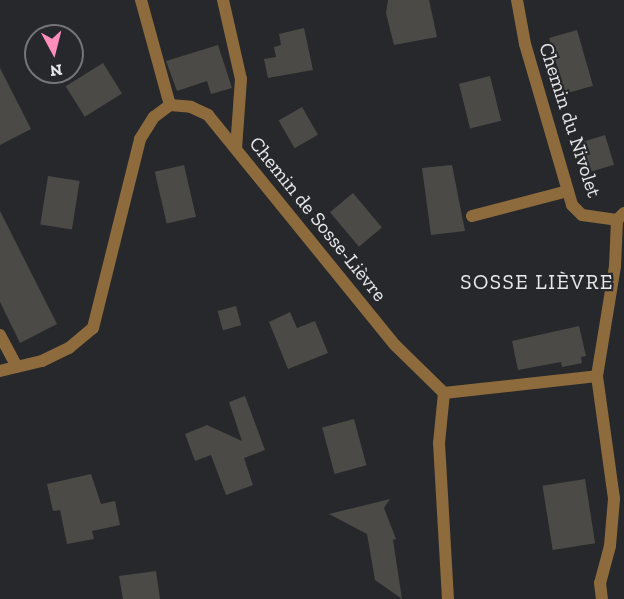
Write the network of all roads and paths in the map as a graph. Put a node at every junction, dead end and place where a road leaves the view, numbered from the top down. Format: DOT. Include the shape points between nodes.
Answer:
graph roads {
  1 [pos="141,0"];
  2 [pos="223,0"];
  3 [pos="517,0"];
  4 [pos="170,105"];
  5 [pos="236,148"];
  6 [pos="568,191"];
  7 [pos="472,216"];
  8 [pos="621,217"];
  9 [pos="0,335"];
  10 [pos="17,367"];
  11 [pos="0,371"];
  12 [pos="597,376"];
  13 [pos="444,393"];
  14 [pos="448,599"];
  15 [pos="603,599"];
  1 -- 4 [label="street"];
  2 -- 5 [label="street" via="242,79"];
  3 -- 6 [label="street, Chemin du Nivolet" via="525,44"];
  4 -- 5 [label="street, Chemin de Sosse-Lièvre" via="191,107 208,115"];
  4 -- 10 [label="street" via="154,117 140,139 93,328 69,348"];
  5 -- 13 [label="street, Chemin de Sosse-Lièvre" via="395,345"];
  6 -- 7 [label="street"];
  6 -- 8 [label="street, Chemin du Nivolet" via="572,205 582,215"];
  8 -- 12 [label="street"];
  9 -- 10 [label="street"];
  10 -- 11 [label="street"];
  12 -- 13 [label="street"];
  12 -- 15 [label="street" via="614,499 610,546 600,583"];
  13 -- 14 [label="street" via="439,443"];
}
